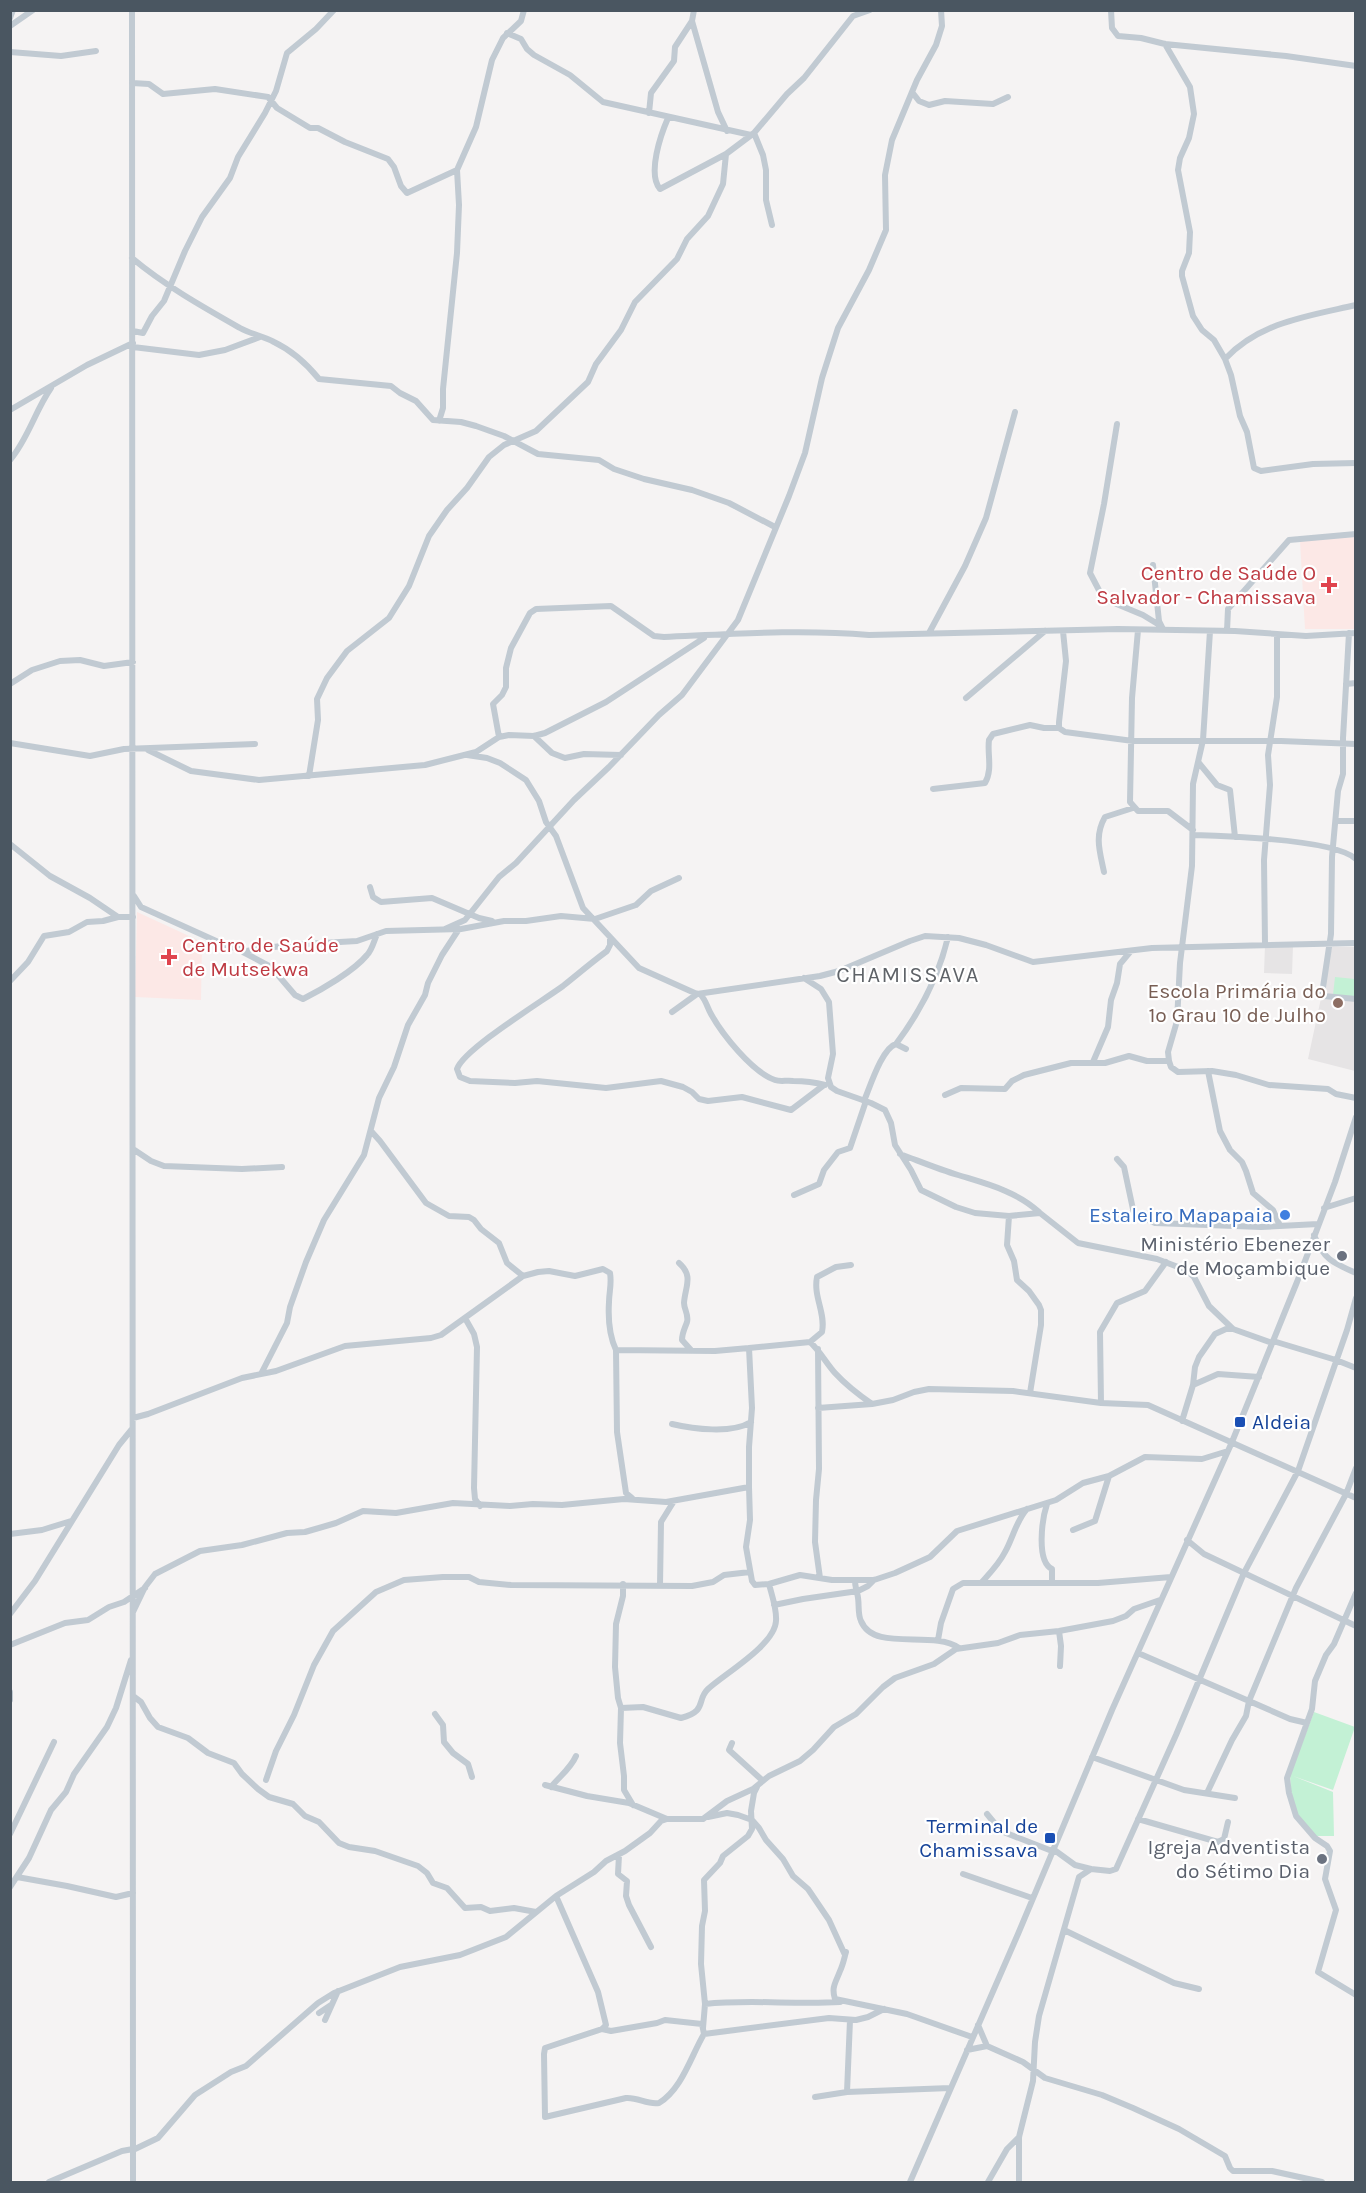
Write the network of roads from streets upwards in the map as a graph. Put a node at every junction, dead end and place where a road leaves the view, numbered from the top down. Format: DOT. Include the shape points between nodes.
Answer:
graph roads {
  1 [pos="13,10"];
  2 [pos="33,10"];
  3 [pos="132,10"];
  4 [pos="334,10"];
  5 [pos="524,10"];
  6 [pos="694,10"];
  7 [pos="870,10"];
  8 [pos="941,10"];
  9 [pos="1111,10"];
  10 [pos="857,12"];
  11 [pos="10,18"];
  12 [pos="692,21"];
  13 [pos="10,26"];
  14 [pos="507,33"];
  15 [pos="1165,44"];
  16 [pos="96,51"];
  17 [pos="10,52"];
  18 [pos="1356,66"];
  19 [pos="132,83"];
  20 [pos="912,92"];
  21 [pos="1008,97"];
  22 [pos="271,101"];
  23 [pos="649,113"];
  24 [pos="668,118"];
  25 [pos="727,130"];
  26 [pos="752,134"];
  27 [pos="726,154"];
  28 [pos="457,170"];
  29 [pos="772,225"];
  30 [pos="132,258"];
  31 [pos="171,285"];
  32 [pos="1356,304"];
  33 [pos="132,331"];
  34 [pos="260,337"];
  35 [pos="133,345"];
  36 [pos="1225,359"];
  37 [pos="52,386"];
  38 [pos="10,410"];
  39 [pos="1015,412"];
  40 [pos="439,420"];
  41 [pos="1117,424"];
  42 [pos="513,441"];
  43 [pos="10,460"];
  44 [pos="1356,463"];
  45 [pos="775,527"];
  46 [pos="1356,534"];
  47 [pos="1153,565"];
  48 [pos="1163,628"];
  49 [pos="1138,630"];
  50 [pos="1046,631"];
  51 [pos="1064,631"];
  52 [pos="1210,631"];
  53 [pos="1227,631"];
  54 [pos="929,633"];
  55 [pos="1352,633"];
  56 [pos="1277,634"];
  57 [pos="728,635"];
  58 [pos="710,636"];
  59 [pos="1356,659"];
  60 [pos="1347,660"];
  61 [pos="133,662"];
  62 [pos="1356,683"];
  63 [pos="10,684"];
  64 [pos="1346,684"];
  65 [pos="966,698"];
  66 [pos="1059,728"];
  67 [pos="534,736"];
  68 [pos="499,737"];
  69 [pos="133,739"];
  70 [pos="1203,740"];
  71 [pos="1133,741"];
  72 [pos="1270,742"];
  73 [pos="10,743"];
  74 [pos="255,744"];
  75 [pos="1356,744"];
  76 [pos="1343,745"];
  77 [pos="124,749"];
  78 [pos="133,749"];
  79 [pos="148,750"];
  80 [pos="621,754"];
  81 [pos="467,755"];
  82 [pos="1199,763"];
  83 [pos="309,776"];
  84 [pos="933,789"];
  85 [pos="1133,808"];
  86 [pos="1336,820"];
  87 [pos="1356,821"];
  88 [pos="549,826"];
  89 [pos="1193,832"];
  90 [pos="1235,837"];
  91 [pos="1266,838"];
  92 [pos="10,844"];
  93 [pos="1333,848"];
  94 [pos="1356,859"];
  95 [pos="1104,872"];
  96 [pos="679,878"];
  97 [pos="370,887"];
  98 [pos="133,892"];
  99 [pos="141,907"];
  100 [pos="470,914"];
  101 [pos="133,915"];
  102 [pos="118,917"];
  103 [pos="595,919"];
  104 [pos="495,922"];
  105 [pos="445,929"];
  106 [pos="459,929"];
  107 [pos="377,934"];
  108 [pos="610,937"];
  109 [pos="948,937"];
  110 [pos="1330,943"];
  111 [pos="1356,943"];
  112 [pos="1265,944"];
  113 [pos="1183,947"];
  114 [pos="241,951"];
  115 [pos="1130,951"];
  116 [pos="803,978"];
  117 [pos="10,981"];
  118 [pos="698,994"];
  119 [pos="1356,999"];
  120 [pos="672,1012"];
  121 [pos="896,1044"];
  122 [pos="906,1049"];
  123 [pos="1168,1061"];
  124 [pos="1093,1062"];
  125 [pos="1208,1071"];
  126 [pos="827,1086"];
  127 [pos="945,1095"];
  128 [pos="1356,1098"];
  129 [pos="865,1101"];
  130 [pos="1356,1117"];
  131 [pos="371,1131"];
  132 [pos="133,1149"];
  133 [pos="900,1154"];
  134 [pos="1116,1159"];
  135 [pos="282,1167"];
  136 [pos="794,1195"];
  137 [pos="1356,1198"];
  138 [pos="1324,1208"];
  139 [pos="1040,1213"];
  140 [pos="1009,1216"];
  141 [pos="1318,1224"];
  142 [pos="1280,1226"];
  143 [pos="1314,1234"];
  144 [pos="1166,1262"];
  145 [pos="679,1263"];
  146 [pos="851,1265"];
  147 [pos="1356,1273"];
  148 [pos="523,1276"];
  149 [pos="1356,1298"];
  150 [pos="465,1318"];
  151 [pos="1233,1329"];
  152 [pos="810,1342"];
  153 [pos="1273,1342"];
  154 [pos="749,1348"];
  155 [pos="818,1349"];
  156 [pos="616,1350"];
  157 [pos="692,1350"];
  158 [pos="1336,1360"];
  159 [pos="1356,1368"];
  160 [pos="262,1372"];
  161 [pos="1259,1377"];
  162 [pos="1193,1386"];
  163 [pos="1030,1393"];
  164 [pos="872,1404"];
  165 [pos="1101,1404"];
  166 [pos="818,1408"];
  167 [pos="133,1418"];
  168 [pos="1182,1421"];
  169 [pos="751,1422"];
  170 [pos="672,1424"];
  171 [pos="133,1429"];
  172 [pos="1232,1442"];
  173 [pos="1228,1451"];
  174 [pos="1356,1468"];
  175 [pos="1298,1471"];
  176 [pos="1109,1476"];
  177 [pos="749,1487"];
  178 [pos="1346,1494"];
  179 [pos="1356,1498"];
  180 [pos="635,1499"];
  181 [pos="674,1502"];
  182 [pos="1047,1504"];
  183 [pos="480,1506"];
  184 [pos="1027,1509"];
  185 [pos="71,1521"];
  186 [pos="1073,1530"];
  187 [pos="10,1534"];
  188 [pos="1187,1540"];
  189 [pos="750,1572"];
  190 [pos="1244,1573"];
  191 [pos="1171,1577"];
  192 [pos="820,1578"];
  193 [pos="855,1580"];
  194 [pos="874,1580"];
  195 [pos="981,1583"];
  196 [pos="1052,1583"];
  197 [pos="623,1584"];
  198 [pos="769,1584"];
  199 [pos="660,1586"];
  200 [pos="145,1587"];
  201 [pos="856,1591"];
  202 [pos="1356,1593"];
  203 [pos="133,1595"];
  204 [pos="1294,1596"];
  205 [pos="126,1600"];
  206 [pos="1160,1600"];
  207 [pos="774,1605"];
  208 [pos="133,1609"];
  209 [pos="10,1614"];
  210 [pos="1343,1621"];
  211 [pos="1356,1626"];
  212 [pos="1059,1631"];
  213 [pos="938,1640"];
  214 [pos="10,1645"];
  215 [pos="959,1648"];
  216 [pos="1138,1653"];
  217 [pos="133,1657"];
  218 [pos="1060,1666"];
  219 [pos="1198,1680"];
  220 [pos="10,1692"];
  221 [pos="133,1696"];
  222 [pos="10,1700"];
  223 [pos="1249,1701"];
  224 [pos="621,1708"];
  225 [pos="435,1714"];
  226 [pos="1307,1723"];
  227 [pos="54,1742"];
  228 [pos="732,1743"];
  229 [pos="576,1756"];
  230 [pos="1092,1757"];
  231 [pos="472,1777"];
  232 [pos="266,1780"];
  233 [pos="1156,1780"];
  234 [pos="760,1783"];
  235 [pos="1207,1793"];
  236 [pos="1235,1798"];
  237 [pos="633,1805"];
  238 [pos="987,1814"];
  239 [pos="708,1817"];
  240 [pos="667,1819"];
  241 [pos="1138,1819"];
  242 [pos="752,1820"];
  243 [pos="1227,1822"];
  244 [pos="10,1834"];
  245 [pos="1053,1850"];
  246 [pos="619,1855"];
  247 [pos="1074,1865"];
  248 [pos="1091,1869"];
  249 [pos="963,1874"];
  250 [pos="17,1877"];
  251 [pos="1079,1877"];
  252 [pos="10,1887"];
  253 [pos="133,1893"];
  254 [pos="556,1896"];
  255 [pos="1032,1898"];
  256 [pos="536,1912"];
  257 [pos="1064,1930"];
  258 [pos="651,1947"];
  259 [pos="1200,1989"];
  260 [pos="338,1991"];
  261 [pos="1356,1995"];
  262 [pos="841,2002"];
  263 [pos="705,2004"];
  264 [pos="332,2005"];
  265 [pos="885,2008"];
  266 [pos="319,2013"];
  267 [pos="325,2020"];
  268 [pos="850,2020"];
  269 [pos="978,2025"];
  270 [pos="602,2030"];
  271 [pos="704,2031"];
  272 [pos="972,2037"];
  273 [pos="987,2046"];
  274 [pos="967,2050"];
  275 [pos="1035,2070"];
  276 [pos="950,2088"];
  277 [pos="847,2092"];
  278 [pos="815,2097"];
  279 [pos="1019,2137"];
  280 [pos="133,2149"];
  281 [pos="49,2182"];
  282 [pos="133,2182"];
  283 [pos="910,2182"];
  284 [pos="988,2182"];
  285 [pos="1019,2182"];
  286 [pos="1322,2182"];
  1 -- 11 [label="street"];
  2 -- 13 [label="street"];
  3 -- 19 [label="street"];
  4 -- 22 [label="street" via="287,53"];
  5 -- 14 [label="street" via="521,21"];
  6 -- 12 [label="street"];
  7 -- 10 [label="street"];
  8 -- 20 [label="street" via="942,26 936,45"];
  9 -- 15 [label="street" via="1114,34"];
  10 -- 26 [label="street"];
  12 -- 23 [label="street" via="675,47 674,61 651,93"];
  12 -- 25 [label="street" via="718,112"];
  14 -- 23 [label="street" via="521,39 534,55 570,75 603,102"];
  14 -- 28 [label="street" via="492,60 482,110"];
  15 -- 18 [label="street"];
  15 -- 36 [label="street" via="1190,87 1194,114 1178,171 1190,232 1182,276 1193,316"];
  16 -- 17 [label="street" via="61,56"];
  19 -- 22 [label="street" via="149,84 163,94 215,89 268,97"];
  19 -- 30 [label="street"];
  20 -- 21 [label="street" via="929,105 993,104"];
  20 -- 45 [label="street" via="892,140 885,175 886,230 833,341 805,453"];
  22 -- 28 [label="street" via="310,128 388,159 407,192"];
  22 -- 31 [label="street" via="230,178 202,217"];
  23 -- 24 [label="street"];
  24 -- 25 [label="street"];
  24 -- 27 [label="street" via="657,151 658,188"];
  25 -- 26 [label="street"];
  26 -- 27 [label="street"];
  26 -- 29 [label="street" via="763,155"];
  27 -- 42 [label="street" via="723,184 708,216 676,259 634,303 588,382 536,431"];
  28 -- 40 [label="street" via="457,254"];
  30 -- 31 [label="street"];
  30 -- 33 [label="street"];
  31 -- 33 [label="street" via="143,333"];
  31 -- 34 [label="street"];
  32 -- 36 [label="street" via="1301,316 1269,328 1249,338"];
  33 -- 35 [label="street"];
  34 -- 35 [label="street" via="225,350 199,354"];
  34 -- 40 [label="street" via="300,357 319,379 391,386 417,401 431,419"];
  35 -- 37 [label="street"];
  35 -- 61 [label="street"];
  36 -- 44 [label="street" via="1256,470"];
  37 -- 38 [label="street"];
  37 -- 43 [label="street" via="22,446"];
  39 -- 54 [label="street" via="986,518"];
  40 -- 42 [label="street" via="469,424"];
  41 -- 48 [label="street" via="1090,573 1107,600"];
  42 -- 45 [label="street" via="538,454 597,459 644,479 729,502"];
  42 -- 83 [label="street" via="489,457 447,510 429,536 409,586 389,618 347,651 327,678 317,699 318,722"];
  45 -- 57 [label="street" via="738,621"];
  46 -- 53 [label="street" via="1289,540 1228,609"];
  47 -- 48 [label="street"];
  48 -- 49 [label="street"];
  48 -- 52 [label="street"];
  49 -- 51 [label="street"];
  49 -- 71 [label="street"];
  50 -- 51 [label="street"];
  50 -- 54 [label="street"];
  50 -- 65 [label="street"];
  51 -- 66 [label="street" via="1066,662"];
  52 -- 53 [label="street"];
  52 -- 70 [label="street"];
  53 -- 56 [label="street"];
  54 -- 57 [label="street"];
  55 -- 56 [label="street"];
  55 -- 60 [label="street"];
  56 -- 72 [label="street" via="1278,697"];
  57 -- 58 [label="street"];
  57 -- 80 [label="street" via="682,695"];
  58 -- 67 [label="street" via="606,702"];
  58 -- 68 [label="street" via="654,636 610,606 536,609 511,648 506,687 493,704"];
  59 -- 60 [label="street"];
  60 -- 64 [label="street"];
  61 -- 63 [label="street" via="104,666 80,660 60,661 32,670"];
  61 -- 69 [label="street"];
  62 -- 64 [label="street"];
  64 -- 76 [label="street"];
  66 -- 71 [label="street"];
  66 -- 84 [label="street" via="1030,725 993,734 985,783"];
  67 -- 68 [label="street"];
  67 -- 80 [label="street" via="558,756"];
  68 -- 81 [label="street"];
  69 -- 77 [label="street"];
  69 -- 78 [label="street"];
  70 -- 71 [label="street"];
  70 -- 72 [label="street"];
  70 -- 82 [label="street"];
  71 -- 85 [label="street"];
  72 -- 76 [label="street"];
  72 -- 91 [label="street"];
  73 -- 77 [label="street" via="90,756"];
  74 -- 79 [label="street"];
  75 -- 76 [label="street"];
  76 -- 86 [label="street"];
  77 -- 78 [label="street"];
  78 -- 79 [label="street"];
  78 -- 98 [label="street"];
  79 -- 83 [label="street" via="191,771 259,780"];
  80 -- 88 [label="street"];
  81 -- 83 [label="street" via="425,765"];
  81 -- 88 [label="street" via="487,758 526,780"];
  82 -- 89 [label="street" via="1193,784"];
  82 -- 90 [label="street" via="1217,784 1230,790"];
  85 -- 89 [label="street" via="1168,811"];
  85 -- 95 [label="street" via="1105,817 1100,826 1098,840"];
  86 -- 87 [label="street"];
  86 -- 93 [label="street"];
  88 -- 100 [label="street" via="499,877"];
  88 -- 103 [label="street" via="579,901"];
  89 -- 90 [label="street"];
  89 -- 113 [label="street"];
  90 -- 91 [label="street"];
  91 -- 93 [label="street"];
  91 -- 112 [label="street"];
  92 -- 102 [label="street" via="50,876"];
  93 -- 94 [label="street"];
  93 -- 110 [label="street"];
  96 -- 103 [label="street" via="651,891 636,905"];
  97 -- 100 [label="street" via="373,897 381,902 432,898"];
  98 -- 99 [label="street"];
  98 -- 101 [label="street"];
  99 -- 101 [label="street"];
  99 -- 114 [label="street"];
  100 -- 104 [label="street"];
  100 -- 105 [label="street"];
  101 -- 102 [label="street"];
  101 -- 132 [label="street"];
  102 -- 117 [label="street" via="44,936 27,964"];
  103 -- 104 [label="street" via="561,916"];
  103 -- 108 [label="street"];
  104 -- 106 [label="street"];
  105 -- 106 [label="street"];
  105 -- 107 [label="street"];
  106 -- 131 [label="street" via="437,964 408,1025 379,1098"];
  107 -- 114 [label="street" via="357,941"];
  107 -- 114 [label="street" via="362,960 303,999 271,967"];
  108 -- 118 [label="street" via="639,968"];
  108 -- 126 [label="street" via="607,951 462,1059 457,1069 460,1077 470,1081 537,1081 606,1088 661,1081 683,1087 699,1099 742,1097 788,1110"];
  109 -- 115 [label="street" via="986,945 1033,962"];
  109 -- 116 [label="street" via="919,937 838,971"];
  109 -- 121 [label="street" via="937,974"];
  110 -- 111 [label="street"];
  110 -- 112 [label="street"];
  110 -- 119 [label="street" via="1323,995"];
  112 -- 113 [label="street"];
  113 -- 115 [label="street"];
  113 -- 123 [label="street" via="1177,1021"];
  115 -- 124 [label="street" via="1120,964 1108,1028"];
  116 -- 118 [label="street"];
  116 -- 126 [label="street" via="821,989 829,1002 833,1049"];
  118 -- 120 [label="street"];
  118 -- 126 [label="street" via="729,1040 762,1072 776,1080"];
  121 -- 122 [label="street"];
  121 -- 129 [label="street" via="882,1061"];
  123 -- 124 [label="street" via="1129,1056"];
  123 -- 125 [label="street" via="1178,1072"];
  124 -- 127 [label="street" via="1031,1073 1012,1081 1005,1089 962,1088"];
  125 -- 128 [label="street" via="1269,1085 1328,1089"];
  125 -- 142 [label="street" via="1220,1131 1242,1162 1253,1193 1273,1210"];
  126 -- 129 [label="street"];
  129 -- 133 [label="street" via="886,1112"];
  129 -- 136 [label="street" via="850,1148 838,1152 819,1184"];
  130 -- 138 [label="street"];
  131 -- 148 [label="street" via="426,1203 449,1216 474,1220 499,1243 507,1263"];
  131 -- 160 [label="street" via="358,1167 324,1220 287,1323"];
  132 -- 135 [label="street" via="165,1166"];
  132 -- 167 [label="street"];
  133 -- 139 [label="street" via="986,1182"];
  133 -- 140 [label="street" via="924,1192 966,1211"];
  134 -- 142 [label="street" via="1124,1167 1136,1216 1155,1223"];
  137 -- 138 [label="street"];
  138 -- 141 [label="street"];
  139 -- 140 [label="street"];
  139 -- 144 [label="street" via="1078,1243"];
  140 -- 163 [label="street" via="1007,1245 1017,1280 1040,1305 1042,1318"];
  141 -- 142 [label="street"];
  141 -- 143 [label="street"];
  143 -- 147 [label="street" via="1328,1259"];
  143 -- 153 [label="street"];
  144 -- 151 [label="street" via="1191,1274 1209,1306"];
  144 -- 165 [label="street" via="1145,1292 1117,1303 1100,1332"];
  145 -- 157 [label="street" via="688,1280 684,1305 688,1319 682,1340"];
  146 -- 152 [label="street" via="836,1267 817,1277 816,1295 824,1324 822,1332"];
  148 -- 150 [label="street"];
  148 -- 156 [label="street" via="549,1271 575,1276 603,1269 610,1273 609,1326"];
  149 -- 158 [label="street"];
  150 -- 160 [label="street" via="431,1338 345,1346"];
  150 -- 183 [label="street" via="477,1347 474,1488"];
  151 -- 153 [label="street"];
  151 -- 162 [label="street" via="1211,1338 1197,1361"];
  152 -- 154 [label="street"];
  152 -- 155 [label="street"];
  153 -- 158 [label="street"];
  153 -- 161 [label="street"];
  154 -- 157 [label="street"];
  154 -- 169 [label="street"];
  155 -- 164 [label="street" via="834,1372"];
  155 -- 166 [label="street"];
  156 -- 157 [label="street"];
  156 -- 180 [label="street" via="617,1432 626,1493"];
  158 -- 159 [label="street"];
  158 -- 175 [label="street"];
  160 -- 167 [label="street"];
  161 -- 162 [label="street" via="1218,1374"];
  161 -- 172 [label="street"];
  162 -- 168 [label="street"];
  163 -- 164 [label="street" via="929,1389"];
  163 -- 165 [label="street"];
  164 -- 166 [label="street"];
  165 -- 168 [label="street" via="1148,1405"];
  166 -- 192 [label="street" via="815,1542"];
  167 -- 171 [label="street"];
  168 -- 172 [label="street"];
  169 -- 170 [label="street" via="728,1428"];
  169 -- 177 [label="street"];
  171 -- 185 [label="street"];
  171 -- 203 [label="street"];
  172 -- 173 [label="street"];
  172 -- 175 [label="street"];
  173 -- 176 [label="street" via="1210,1458 1145,1458"];
  173 -- 188 [label="street"];
  174 -- 178 [label="street"];
  175 -- 178 [label="street"];
  175 -- 190 [label="street"];
  176 -- 182 [label="street" via="1083,1483"];
  176 -- 186 [label="street" via="1095,1521"];
  177 -- 181 [label="street"];
  177 -- 189 [label="street" via="746,1547"];
  178 -- 179 [label="street"];
  178 -- 204 [label="street"];
  180 -- 181 [label="street"];
  180 -- 183 [label="street"];
  181 -- 199 [label="street" via="661,1522"];
  182 -- 184 [label="street"];
  182 -- 196 [label="street" via="1042,1527 1043,1558 1052,1569"];
  183 -- 200 [label="street" via="453,1503 396,1513 358,1512 305,1532 200,1551 155,1574"];
  184 -- 194 [label="street" via="957,1531 930,1557"];
  184 -- 195 [label="street" via="1001,1560"];
  185 -- 187 [label="street"];
  185 -- 209 [label="street"];
  188 -- 190 [label="street" via="1204,1554"];
  188 -- 191 [label="street"];
  189 -- 198 [label="street" via="755,1585"];
  189 -- 199 [label="street" via="724,1575 702,1584"];
  190 -- 204 [label="street"];
  190 -- 219 [label="street"];
  191 -- 196 [label="street"];
  191 -- 206 [label="street"];
  192 -- 193 [label="street"];
  192 -- 198 [label="street" via="800,1575"];
  193 -- 194 [label="street"];
  193 -- 201 [label="street"];
  194 -- 201 [label="street"];
  195 -- 196 [label="street"];
  195 -- 213 [label="street" via="953,1588"];
  197 -- 199 [label="street"];
  197 -- 224 [label="street" via="614,1647"];
  197 -- 232 [label="street" via="511,1585 479,1582 469,1577 443,1577 404,1581 376,1592 333,1631 314,1665"];
  198 -- 207 [label="street"];
  200 -- 203 [label="street"];
  200 -- 208 [label="street"];
  201 -- 207 [label="street"];
  201 -- 213 [label="street" via="860,1620 875,1636"];
  202 -- 210 [label="street"];
  203 -- 205 [label="street"];
  203 -- 208 [label="street"];
  204 -- 210 [label="street"];
  204 -- 223 [label="street"];
  205 -- 208 [label="street"];
  205 -- 214 [label="street" via="88,1620 65,1623"];
  206 -- 212 [label="street" via="1113,1621"];
  206 -- 216 [label="street"];
  207 -- 224 [label="street" via="775,1629 744,1662 708,1688 696,1712 681,1718 643,1707"];
  208 -- 217 [label="street"];
  210 -- 211 [label="street"];
  210 -- 226 [label="street" via="1315,1681"];
  212 -- 215 [label="street"];
  212 -- 218 [label="street"];
  213 -- 215 [label="street"];
  215 -- 234 [label="street" via="934,1664 888,1683 856,1714 834,1727 809,1754"];
  216 -- 219 [label="street"];
  216 -- 230 [label="street"];
  217 -- 221 [label="street"];
  217 -- 250 [label="street" via="107,1726 51,1810"];
  219 -- 223 [label="street"];
  219 -- 233 [label="street"];
  220 -- 222 [label="street"];
  221 -- 253 [label="street"];
  221 -- 256 [label="street" via="158,1727 234,1763 258,1789 269,1797 293,1804 305,1816 319,1822 339,1843 418,1866 465,1908"];
  223 -- 226 [label="street"];
  223 -- 235 [label="street" via="1246,1716"];
  224 -- 237 [label="street" via="624,1790"];
  225 -- 231 [label="street" via="442,1723 444,1742 468,1764"];
  226 -- 261 [label="street" via="1287,1778 1300,1823 1330,1848 1325,1879 1336,1910 1318,1972"];
  227 -- 244 [label="street"];
  228 -- 234 [label="street" via="731,1753 745,1763"];
  229 -- 237 [label="street" via="571,1767 548,1786"];
  230 -- 233 [label="street"];
  230 -- 245 [label="street"];
  233 -- 235 [label="street"];
  233 -- 241 [label="street"];
  234 -- 239 [label="street"];
  234 -- 242 [label="street" via="754,1793"];
  235 -- 236 [label="street"];
  237 -- 240 [label="street"];
  238 -- 245 [label="street" via="1001,1831"];
  239 -- 240 [label="street"];
  239 -- 242 [label="street" via="727,1813"];
  240 -- 246 [label="street"];
  241 -- 243 [label="street" via="1218,1842 1224,1839"];
  241 -- 248 [label="street" via="1116,1869"];
  242 -- 262 [label="street" via="808,1890 846,1954 834,1983 835,1999"];
  242 -- 263 [label="street" via="748,1836 727,1852 704,1880 701,1964"];
  245 -- 247 [label="street"];
  245 -- 255 [label="street"];
  246 -- 254 [label="street"];
  246 -- 258 [label="street" via="618,1874 627,1881 629,1905"];
  247 -- 248 [label="street"];
  247 -- 251 [label="street"];
  248 -- 251 [label="street"];
  249 -- 255 [label="street"];
  250 -- 252 [label="street"];
  250 -- 253 [label="street" via="116,1898"];
  251 -- 257 [label="street"];
  253 -- 280 [label="street"];
  254 -- 256 [label="street"];
  254 -- 270 [label="street" via="598,1992 606,2025"];
  255 -- 269 [label="street"];
  256 -- 260 [label="street" via="506,1937 460,1955 400,1967"];
  257 -- 259 [label="street" via="1174,1983"];
  257 -- 275 [label="street" via="1039,2016"];
  260 -- 264 [label="street"];
  260 -- 280 [label="street" via="318,2003 246,2066 199,2091 158,2138"];
  262 -- 263 [label="street"];
  262 -- 265 [label="street"];
  263 -- 271 [label="street"];
  264 -- 266 [label="street"];
  264 -- 267 [label="street"];
  265 -- 268 [label="street"];
  265 -- 272 [label="street"];
  268 -- 271 [label="street" via="829,2018"];
  268 -- 277 [label="street"];
  269 -- 272 [label="street"];
  269 -- 273 [label="street"];
  270 -- 271 [label="street" via="665,2020 702,2024"];
  270 -- 271 [label="street" via="545,2048 545,2117 626,2097 659,2103 684,2073"];
  272 -- 274 [label="street"];
  273 -- 274 [label="street"];
  273 -- 275 [label="street"];
  274 -- 276 [label="street"];
  275 -- 279 [label="street"];
  275 -- 286 [label="street" via="1045,2078 1102,2095 1179,2129 1225,2156 1233,2171 1272,2171"];
  276 -- 277 [label="street"];
  276 -- 283 [label="street"];
  277 -- 278 [label="street"];
  279 -- 284 [label="street" via="1007,2149"];
  279 -- 285 [label="street"];
  280 -- 281 [label="street"];
  280 -- 282 [label="street"];
}
